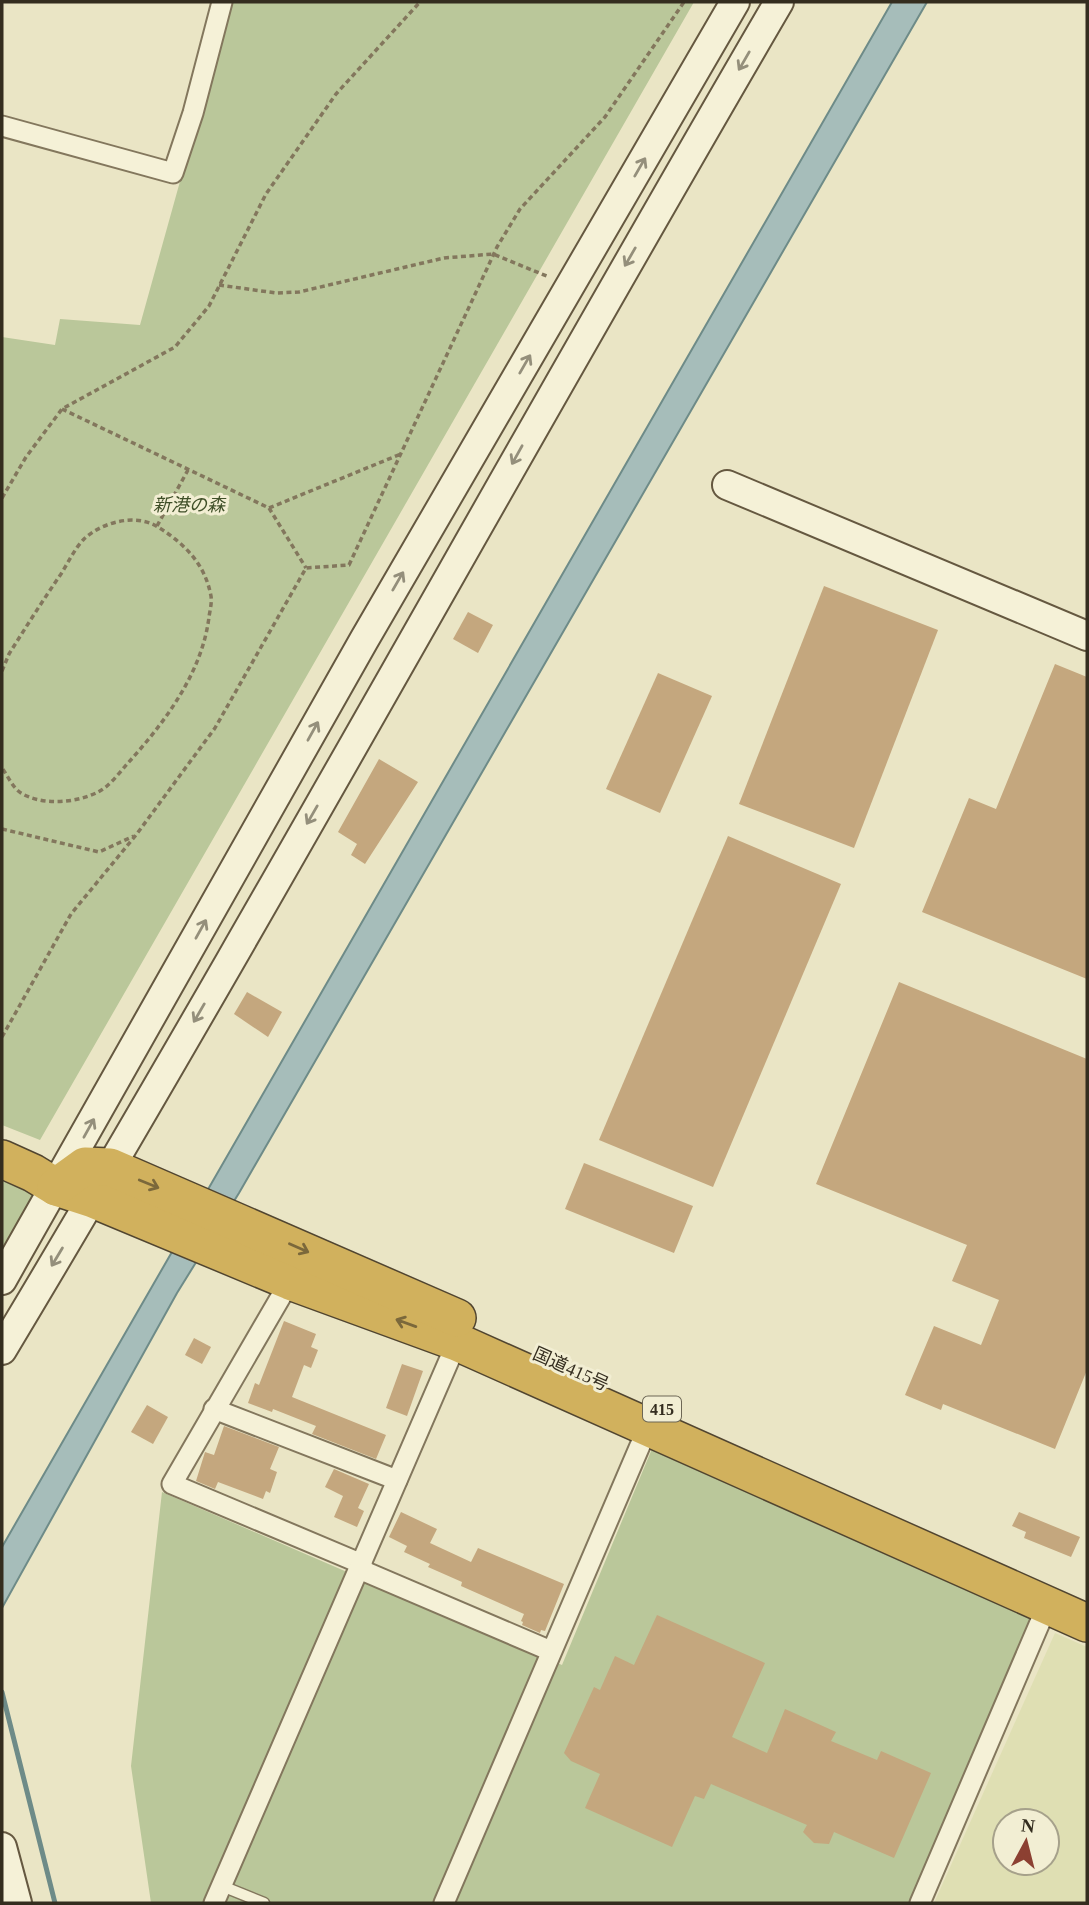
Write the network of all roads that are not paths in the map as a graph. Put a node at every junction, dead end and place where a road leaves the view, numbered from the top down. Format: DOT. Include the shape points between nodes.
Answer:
graph roads {
  1 [pos="222,2"];
  2 [pos="735,2"];
  3 [pos="779,2"];
  4 [pos="3,130"];
  5 [pos="727,485"];
  6 [pos="1087,636"];
  7 [pos="2,1159"];
  8 [pos="110,1167"];
  9 [pos="56,1187"];
  10 [pos="93,1199"];
  11 [pos="2,1280"];
  12 [pos="290,1281"];
  13 [pos="457,1342"];
  14 [pos="2,1350"];
  15 [pos="214,1409"];
  16 [pos="648,1427"];
  17 [pos="397,1480"];
  18 [pos="361,1567"];
  19 [pos="1087,1598"];
  20 [pos="1047,1606"];
  21 [pos="1087,1623"];
  22 [pos="551,1651"];
  23 [pos="2,1847"];
  24 [pos="218,1895"];
  25 [pos="17,1903"];
  26 [pos="264,1903"];
  27 [pos="444,1903"];
  28 [pos="920,1903"];
  1 -- 4 [label="street" via="173,173"];
  9 -- 2 [label="street, one-way" via="364,640"];
  3 -- 8 [label="street, one-way"];
  5 -- 6 [label="street"];
  7 -- 9 [label="highway, 国道415号 / 415"];
  8 -- 9 [label="highway" via="85,1166"];
  8 -- 10 [label="street"];
  8 -- 19 [label="highway, 国道415号 / 415, one-way"];
  9 -- 10 [label="highway, 国道415号 / 415"];
  9 -- 11 [label="street"];
  10 -- 12 [label="highway, 国道415号 / 415"];
  10 -- 14 [label="street, one-way"];
  13 -- 12 [label="highway, 国道415号 / 415, one-way"];
  12 -- 15 [label="street"];
  13 -- 16 [label="highway, 国道415号 / 415"];
  13 -- 17 [label="street"];
  15 -- 17 [label="street"];
  15 -- 18 [label="street" via="172,1484"];
  16 -- 20 [label="highway, 国道415号 / 415"];
  16 -- 22 [label="street"];
  17 -- 18 [label="street"];
  18 -- 22 [label="street"];
  18 -- 24 [label="street"];
  20 -- 21 [label="highway, 国道415号 / 415"];
  20 -- 28 [label="street"];
  22 -- 27 [label="street"];
  23 -- 25 [label="street"];
  24 -- 26 [label="lane"];
}
